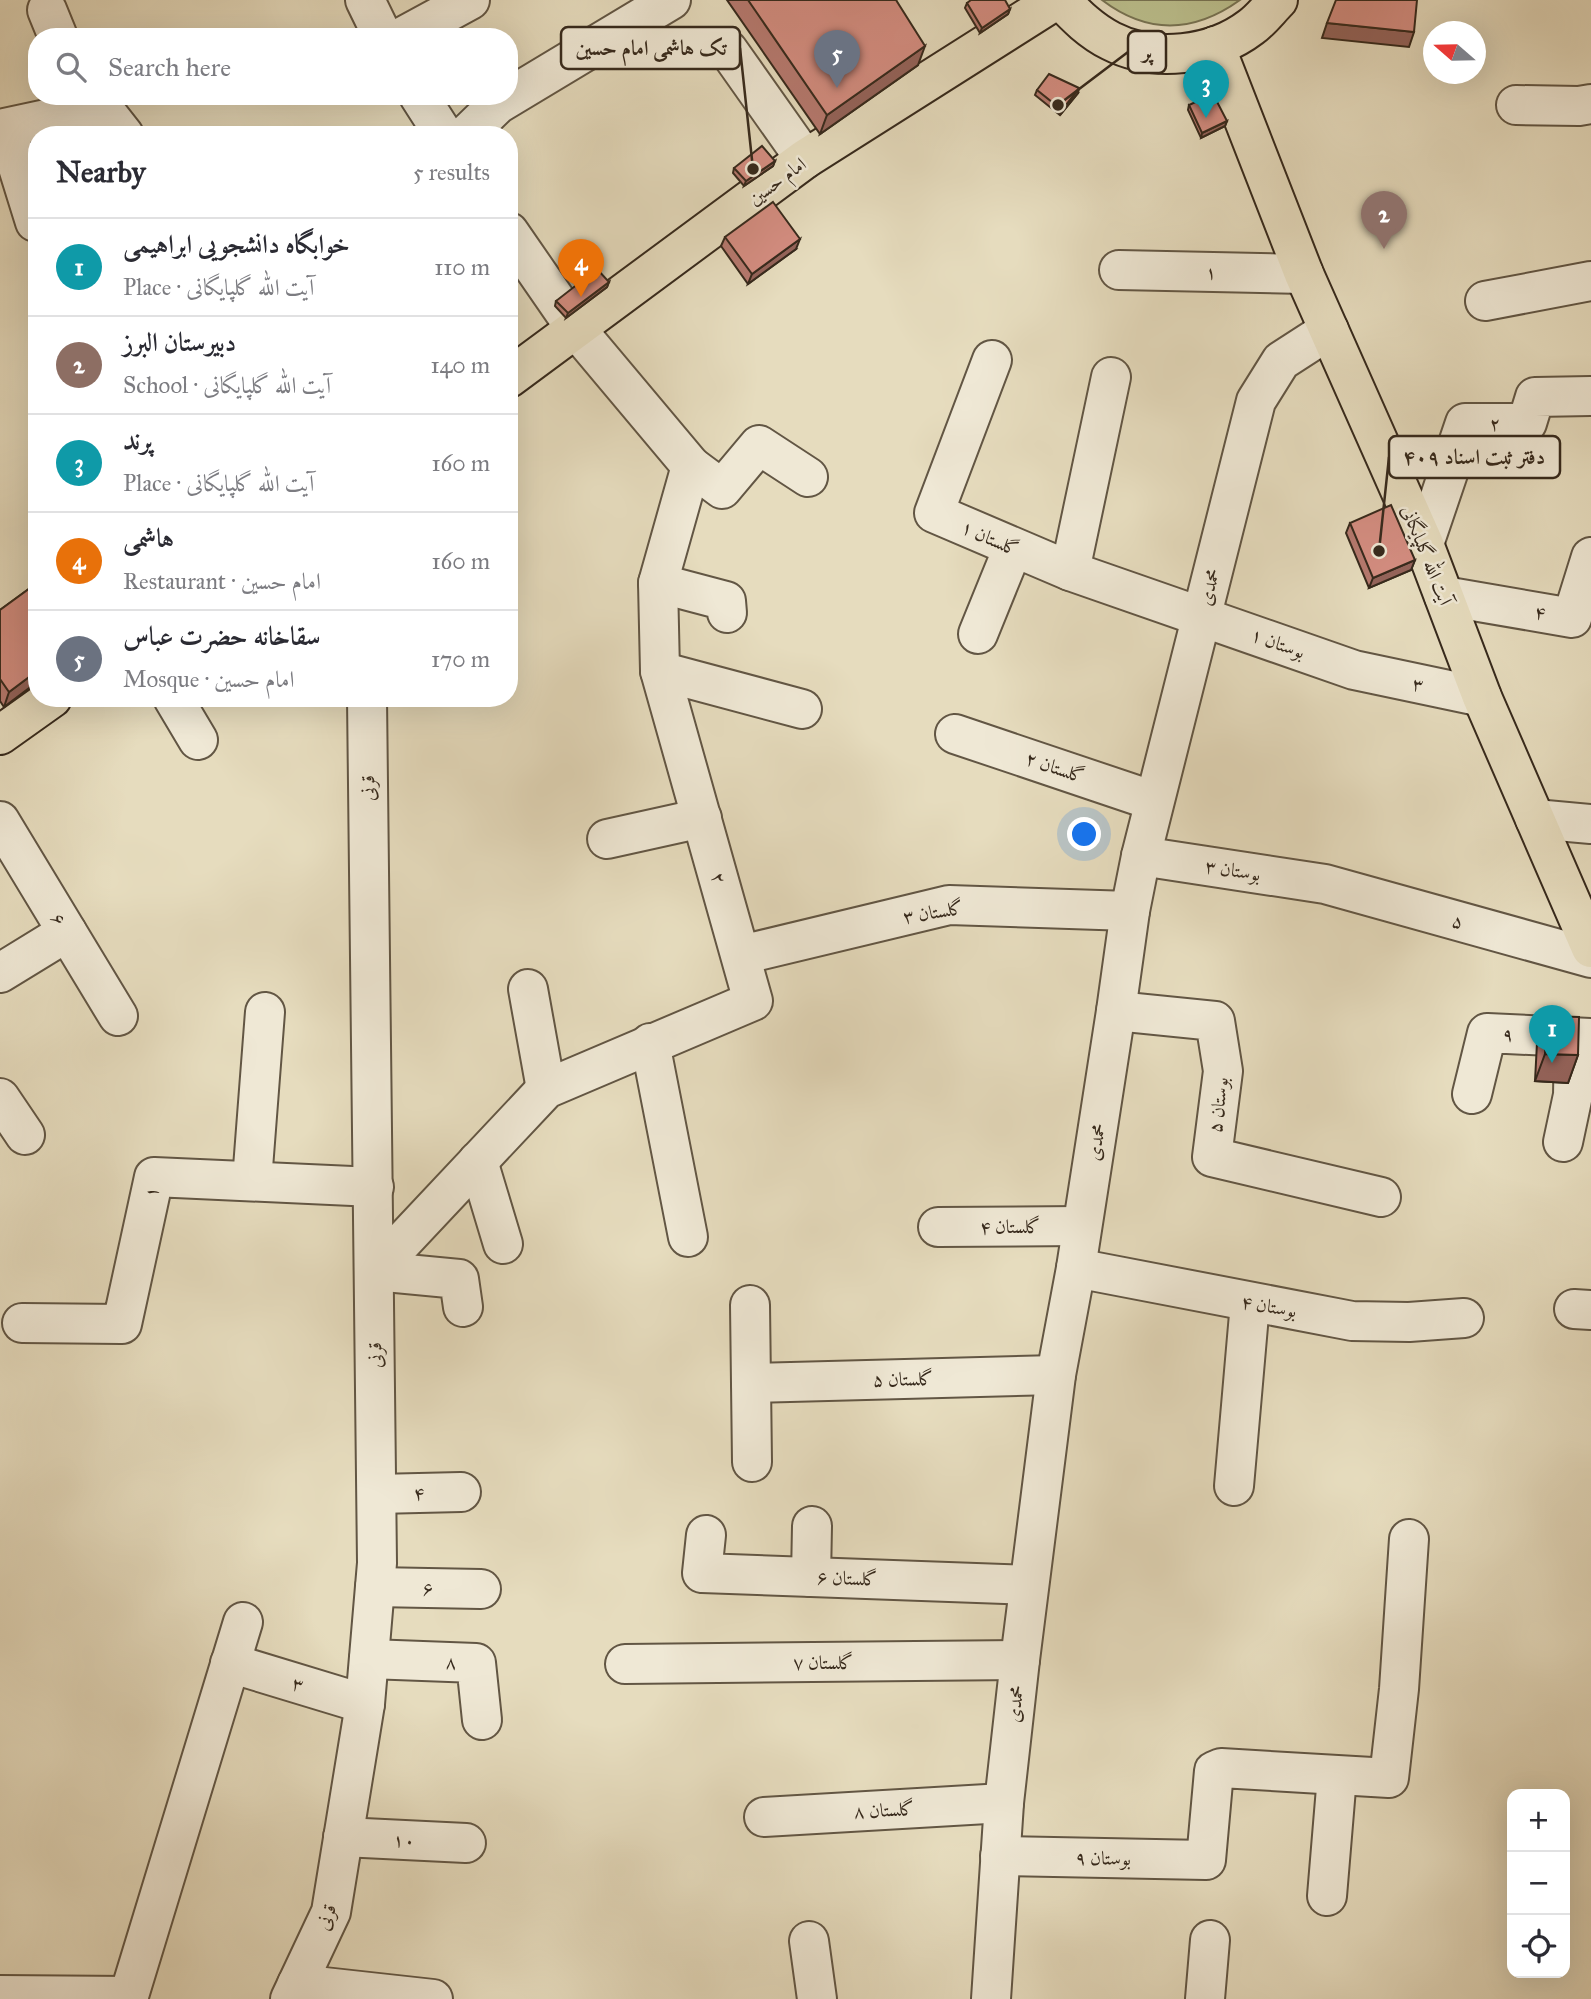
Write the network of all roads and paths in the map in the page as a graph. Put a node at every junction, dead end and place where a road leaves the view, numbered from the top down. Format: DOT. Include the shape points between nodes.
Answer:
graph roads {
  1 [pos="365,0"];
  2 [pos="470,0"];
  3 [pos="671,0"];
  4 [pos="1058,0"];
  5 [pos="1278,0"];
  6 [pos="379,28"];
  7 [pos="419,28"];
  8 [pos="1215,46"];
  9 [pos="728,50"];
  10 [pos="518,92"];
  11 [pos="1591,104"];
  12 [pos="78,105"];
  13 [pos="96,105"];
  14 [pos="425,105"];
  15 [pos="497,105"];
  16 [pos="1516,105"];
  17 [pos="117,126"];
  18 [pos="437,126"];
  19 [pos="475,126"];
  20 [pos="3,129"];
  21 [pos="805,159"];
  22 [pos="28,199"];
  23 [pos="518,245"];
  24 [pos="1119,270"];
  25 [pos="1304,274"];
  26 [pos="1591,281"];
  27 [pos="1485,301"];
  28 [pos="576,329"];
  29 [pos="1329,330"];
  30 [pos="992,360"];
  31 [pos="518,371"];
  32 [pos="1111,377"];
  33 [pos="1591,396"];
  34 [pos="691,467"];
  35 [pos="808,477"];
  36 [pos="1424,544"];
  37 [pos="1013,548"];
  38 [pos="1591,557"];
  39 [pos="1070,570"];
  40 [pos="658,583"];
  41 [pos="1444,596"];
  42 [pos="727,613"];
  43 [pos="1201,616"];
  44 [pos="978,634"];
  45 [pos="1354,670"];
  46 [pos="660,671"];
  47 [pos="1482,697"];
  48 [pos="39,707"];
  49 [pos="178,707"];
  50 [pos="367,707"];
  51 [pos="802,709"];
  52 [pos="0,734"];
  53 [pos="955,734"];
  54 [pos="198,740"];
  55 [pos="1154,801"];
  56 [pos="702,818"];
  57 [pos="1535,819"];
  58 [pos="0,821"];
  59 [pos="1591,824"];
  60 [pos="607,839"];
  61 [pos="1141,856"];
  62 [pos="1325,884"];
  63 [pos="1130,912"];
  64 [pos="67,932"];
  65 [pos="1591,948"];
  66 [pos="741,955"];
  67 [pos="1591,958"];
  68 [pos="0,973"];
  69 [pos="528,989"];
  70 [pos="1116,1011"];
  71 [pos="265,1012"];
  72 [pos="118,1016"];
  73 [pos="1583,1038"];
  74 [pos="650,1044"];
  75 [pos="546,1089"];
  76 [pos="1472,1094"];
  77 [pos="0,1098"];
  78 [pos="25,1135"];
  79 [pos="1563,1142"];
  80 [pos="478,1161"];
  81 [pos="252,1181"];
  82 [pos="374,1186"];
  83 [pos="1381,1197"];
  84 [pos="1083,1226"];
  85 [pos="938,1227"];
  86 [pos="688,1237"];
  87 [pos="503,1244"];
  88 [pos="1076,1268"];
  89 [pos="375,1271"];
  90 [pos="1250,1303"];
  91 [pos="750,1305"];
  92 [pos="463,1307"];
  93 [pos="1464,1318"];
  94 [pos="22,1323"];
  95 [pos="1056,1375"];
  96 [pos="751,1383"];
  97 [pos="752,1462"];
  98 [pos="1234,1486"];
  99 [pos="461,1492"];
  100 [pos="377,1494"];
  101 [pos="812,1526"];
  102 [pos="706,1535"];
  103 [pos="1409,1539"];
  104 [pos="811,1577"];
  105 [pos="1029,1585"];
  106 [pos="375,1587"];
  107 [pos="481,1590"];
  108 [pos="243,1622"];
  109 [pos="369,1660"];
  110 [pos="1020,1660"];
  111 [pos="230,1663"];
  112 [pos="625,1664"];
  113 [pos="365,1704"];
  114 [pos="482,1720"];
  115 [pos="1337,1776"];
  116 [pos="1004,1803"];
  117 [pos="764,1817"];
  118 [pos="343,1837"];
  119 [pos="466,1843"];
  120 [pos="1000,1856"];
  121 [pos="1327,1896"];
  122 [pos="1210,1940"];
  123 [pos="809,1941"];
  124 [pos="293,1992"];
  125 [pos="0,1995"];
  126 [pos="129,1997"];
  127 [pos="433,1999"];
  128 [pos="817,1999"];
  129 [pos="991,1999"];
  130 [pos="1205,1999"];
  1 -- 6 [label="street"];
  2 -- 7 [label="street"];
  3 -- 10 [label="street"];
  4 -- 8 [label="main road" via="1112,42 1146,52 1181,54"];
  4 -- 21 [label="main road, امام حسین" via="860,116"];
  5 -- 8 [label="main road" via="1251,27"];
  8 -- 25 [label="main road, آیت الله گلپایگانی"];
  9 -- 21 [label="street"];
  11 -- 16 [label="street"];
  12 -- 20 [label="street"];
  13 -- 17 [label="street"];
  14 -- 18 [label="street"];
  15 -- 19 [label="street"];
  20 -- 22 [label="street"];
  21 -- 28 [label="main road, امام حسین"];
  23 -- 28 [label="street"];
  24 -- 25 [label="street, ۱"];
  25 -- 29 [label="main road, آیت الله گلپایگانی"];
  26 -- 27 [label="street"];
  28 -- 31 [label="main road, امام حسین"];
  28 -- 34 [label="street"];
  29 -- 36 [label="main road, آیت الله گلپایگانی"];
  29 -- 43 [label="street, محمدی" via="1281,361 1256,401"];
  30 -- 37 [label="street, گلستان ۱" via="934,513"];
  32 -- 39 [label="street"];
  33 -- 36 [label="street, ۲" via="1535,397 1527,422 1465,423"];
  34 -- 35 [label="street" via="722,489 759,445"];
  34 -- 40 [label="street, ۲"];
  36 -- 41 [label="main road, آیت الله گلپایگانی"];
  37 -- 39 [label="street, گلستان ۱"];
  37 -- 44 [label="street"];
  38 -- 41 [label="street, ۴" via="1572,618"];
  39 -- 43 [label="street, گلستان ۱"];
  40 -- 42 [label="street" via="726,601"];
  40 -- 46 [label="street, ۲"];
  41 -- 47 [label="main road, آیت الله گلپایگانی"];
  43 -- 45 [label="street, بوستان ۱"];
  43 -- 55 [label="street, محمدی"];
  45 -- 47 [label="street, ۳"];
  46 -- 51 [label="street"];
  46 -- 56 [label="street, ۲"];
  47 -- 57 [label="main road, آیت الله گلپایگانی"];
  48 -- 52 [label="main road"];
  49 -- 54 [label="street"];
  50 -- 82 [label="street, قرنی"];
  53 -- 55 [label="street, گلستان ۲"];
  55 -- 61 [label="street, محمدی"];
  56 -- 60 [label="street"];
  56 -- 66 [label="street, ۲"];
  57 -- 59 [label="street"];
  57 -- 65 [label="main road, آیت الله گلپایگانی"];
  58 -- 64 [label="street, ۶"];
  61 -- 62 [label="street, بوستان ۳"];
  61 -- 63 [label="street, محمدی"];
  62 -- 67 [label="street, ۵"];
  63 -- 66 [label="street, گلستان ۳" via="949,905"];
  63 -- 70 [label="street, محمدی"];
  64 -- 68 [label="street"];
  64 -- 72 [label="street, ۶"];
  66 -- 74 [label="street, ۲" via="752,1001"];
  69 -- 75 [label="street"];
  70 -- 83 [label="street, بوستان ۵" via="1215,1021 1223,1072 1212,1157"];
  70 -- 84 [label="street, محمدی"];
  71 -- 81 [label="street"];
  73 -- 76 [label="street, ۹" via="1487,1033"];
  73 -- 79 [label="street"];
  74 -- 75 [label="street, ۲"];
  74 -- 86 [label="street"];
  75 -- 80 [label="street, ۲"];
  77 -- 78 [label="street"];
  80 -- 87 [label="street"];
  80 -- 89 [label="street, ۲"];
  81 -- 82 [label="street, ۱"];
  81 -- 94 [label="street, ۱" via="154,1177 122,1324"];
  82 -- 89 [label="street, قرنی"];
  84 -- 85 [label="street, گلستان ۴"];
  84 -- 88 [label="street, محمدی"];
  88 -- 90 [label="street, بوستان ۴"];
  88 -- 95 [label="street, محمدی"];
  89 -- 92 [label="street" via="459,1279"];
  89 -- 100 [label="street, قرنی"];
  90 -- 93 [label="street, بوستان ۴" via="1352,1321"];
  90 -- 98 [label="street"];
  91 -- 96 [label="street"];
  95 -- 96 [label="street, گلستان ۵"];
  95 -- 105 [label="street, محمدی"];
  96 -- 97 [label="street"];
  99 -- 100 [label="street, ۴"];
  100 -- 106 [label="street, قرنی"];
  101 -- 104 [label="street"];
  102 -- 104 [label="street, گلستان ۶" via="702,1573"];
  103 -- 115 [label="street" via="1389,1779"];
  104 -- 105 [label="street, گلستان ۶"];
  105 -- 110 [label="street, محمدی"];
  106 -- 107 [label="street, ۶"];
  106 -- 109 [label="street, قرنی"];
  108 -- 111 [label="street"];
  109 -- 113 [label="street, قرنی"];
  109 -- 114 [label="street, ۸" via="476,1662"];
  110 -- 112 [label="street, گلستان ۷"];
  110 -- 116 [label="street, محمدی"];
  111 -- 113 [label="street, ۳"];
  111 -- 126 [label="street"];
  113 -- 118 [label="street, قرنی"];
  115 -- 120 [label="street, بوستان ۹" via="1214,1771 1206,1860"];
  115 -- 121 [label="street"];
  116 -- 117 [label="street, گلستان ۸"];
  116 -- 120 [label="street, محمدی"];
  118 -- 119 [label="street, ۱۰"];
  118 -- 124 [label="street, قرنی" via="331,1912"];
  120 -- 129 [label="street, محمدی"];
  122 -- 130 [label="street"];
  123 -- 128 [label="street"];
  124 -- 127 [label="street"];
  125 -- 126 [label="street"];
}
